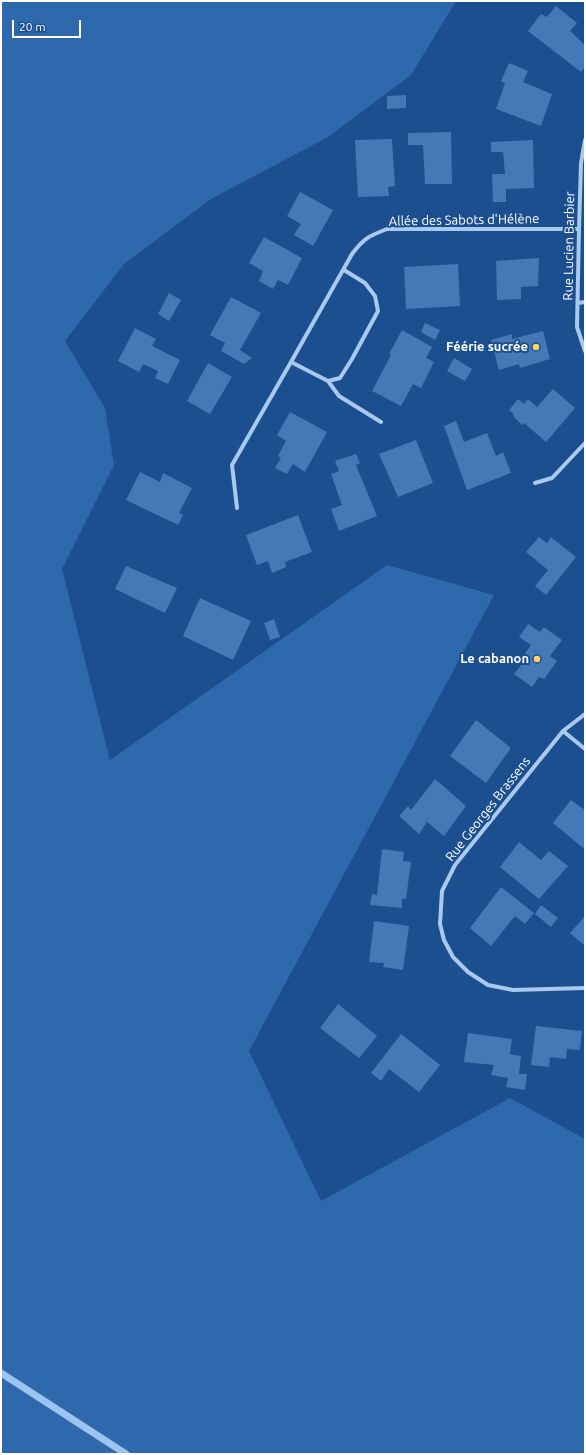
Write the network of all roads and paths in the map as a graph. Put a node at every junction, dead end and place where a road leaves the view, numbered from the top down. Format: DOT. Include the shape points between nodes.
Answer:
graph roads {
  1 [pos="585,140"];
  2 [pos="579,229"];
  3 [pos="344,270"];
  4 [pos="585,302"];
  5 [pos="578,303"];
  6 [pos="585,351"];
  7 [pos="291,362"];
  8 [pos="328,381"];
  9 [pos="381,422"];
  10 [pos="585,443"];
  11 [pos="535,483"];
  12 [pos="237,508"];
  13 [pos="585,714"];
  14 [pos="563,731"];
  15 [pos="585,749"];
  16 [pos="585,988"];
  1 -- 2 [label="street, Rue Lucien Barbier" via="581,163"];
  2 -- 3 [label="street, Allée des Sabots d'Hélène" via="387,230 372,234 362,241"];
  2 -- 5 [label="street, Rue Lucien Barbier"];
  3 -- 7 [label="street, Allée des Sabots d'Hélène"];
  3 -- 8 [label="street" via="365,283 375,296 378,311 340,378"];
  4 -- 5 [label="street"];
  5 -- 6 [label="street, Rue Lucien Barbier" via="578,327"];
  7 -- 8 [label="street"];
  7 -- 12 [label="street, Allée des Sabots d'Hélène" via="232,465"];
  8 -- 9 [label="street" via="339,396"];
  10 -- 11 [label="street" via="552,478"];
  13 -- 14 [label="street, Rue Georges Brassens"];
  14 -- 15 [label="street"];
  14 -- 16 [label="street, Rue Georges Brassens" via="455,865 442,891 440,924 444,940 453,957 468,972 488,985 513,990"];
}
